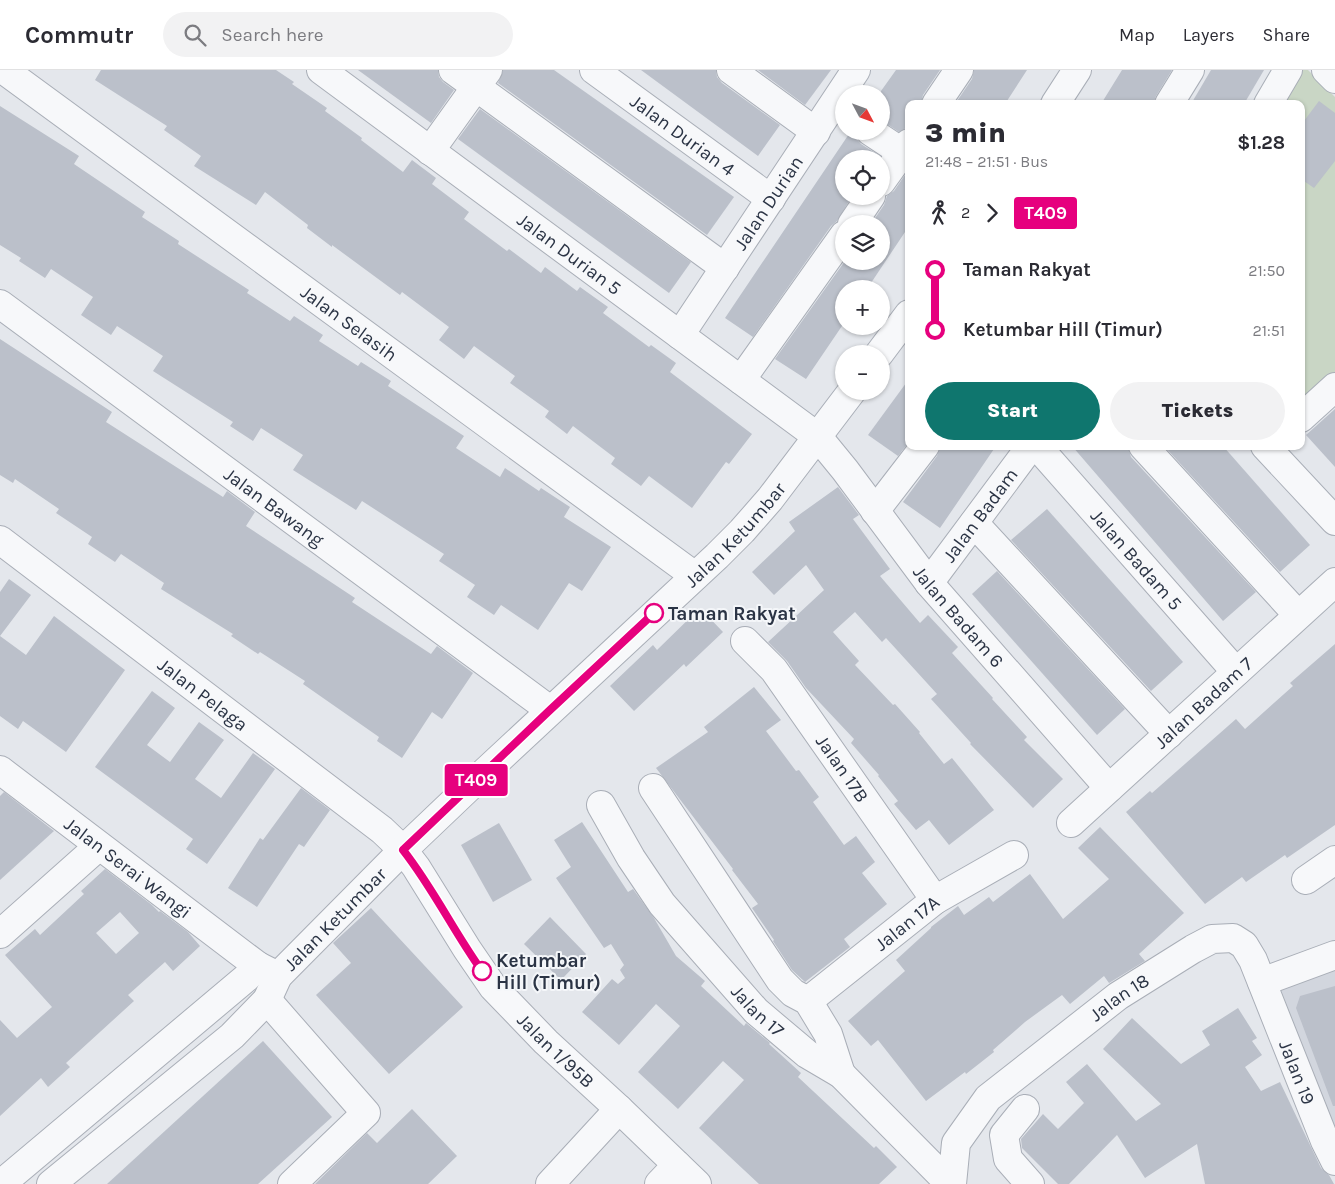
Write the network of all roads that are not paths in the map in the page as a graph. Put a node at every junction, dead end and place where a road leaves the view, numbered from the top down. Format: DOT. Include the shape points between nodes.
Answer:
graph roads {
  1 [pos="4,70"];
  2 [pos="321,70"];
  3 [pos="453,70"];
  4 [pos="594,70"];
  5 [pos="731,70"];
  6 [pos="856,70"];
  7 [pos="959,70"];
  8 [pos="1077,70"];
  9 [pos="1190,70"];
  10 [pos="1288,70"];
  11 [pos="1326,70"];
  12 [pos="482,78"];
  13 [pos="1335,79"];
  14 [pos="849,85"];
  15 [pos="939,100"];
  16 [pos="1064,100"];
  17 [pos="1171,100"];
  18 [pos="1270,100"];
  19 [pos="835,113"];
  20 [pos="816,132"];
  21 [pos="887,140"];
  22 [pos="905,150"];
  23 [pos="430,151"];
  24 [pos="905,153"];
  25 [pos="890,171"];
  26 [pos="771,198"];
  27 [pos="835,248"];
  28 [pos="725,268"];
  29 [pos="0,304"];
  30 [pos="905,319"];
  31 [pos="680,335"];
  32 [pos="886,345"];
  33 [pos="741,380"];
  34 [pos="1335,387"];
  35 [pos="845,400"];
  36 [pos="1305,414"];
  37 [pos="818,437"];
  38 [pos="922,450"];
  39 [pos="1028,450"];
  40 [pos="1042,450"];
  41 [pos="1147,450"];
  42 [pos="1270,450"];
  43 [pos="875,511"];
  44 [pos="1335,521"];
  45 [pos="974,522"];
  46 [pos="0,540"];
  47 [pos="694,576"];
  48 [pos="1335,582"];
  49 [pos="928,583"];
  50 [pos="1298,615"];
  51 [pos="745,641"];
  52 [pos="1236,672"];
  53 [pos="550,710"];
  54 [pos="1169,734"];
  55 [pos="0,770"];
  56 [pos="653,788"];
  57 [pos="1109,788"];
  58 [pos="601,805"];
  59 [pos="1072,823"];
  60 [pos="100,846"];
  61 [pos="403,850"];
  62 [pos="1014,855"];
  63 [pos="1335,860"];
  64 [pos="1306,880"];
  65 [pos="935,900"];
  66 [pos="0,934"];
  67 [pos="1335,955"];
  68 [pos="268,971"];
  69 [pos="1262,982"];
  70 [pos="267,1000"];
  71 [pos="808,1001"];
  72 [pos="841,1074"];
  73 [pos="619,1109"];
  74 [pos="1025,1109"];
  75 [pos="1335,1161"];
  76 [pos="668,1174"];
  77 [pos="1,1184"];
  78 [pos="51,1184"];
  79 [pos="292,1184"];
  80 [pos="550,1184"];
  81 [pos="697,1184"];
  82 [pos="951,1184"];
  83 [pos="1030,1184"];
  1 -- 47 [label="street, Jalan Selasih"];
  2 -- 23 [label="street, Jalan Durian 5"];
  3 -- 12 [label="street"];
  4 -- 26 [label="street, Jalan Durian 4"];
  5 -- 20 [label="street"];
  6 -- 14 [label="street, Jalan Durian"];
  7 -- 15 [label="street"];
  8 -- 16 [label="street"];
  9 -- 17 [label="street"];
  10 -- 18 [label="street"];
  11 -- 13 [label="street"];
  12 -- 23 [label="street"];
  12 -- 28 [label="street"];
  19 -- 20 [label="street, Jalan Durian"];
  20 -- 26 [label="street, Jalan Durian"];
  21 -- 22 [label="street"];
  23 -- 31 [label="street, Jalan Durian 5"];
  24 -- 25 [label="street"];
  26 -- 28 [label="street, Jalan Durian"];
  27 -- 33 [label="street"];
  28 -- 31 [label="street, Jalan Durian"];
  29 -- 53 [label="street, Jalan Bawang"];
  30 -- 32 [label="street"];
  31 -- 33 [label="street, Jalan Durian 5"];
  33 -- 37 [label="street, Jalan Durian 5"];
  34 -- 36 [label="street"];
  35 -- 37 [label="street, Jalan Ketumbar"];
  37 -- 43 [label="street, Jalan Badam 6"];
  37 -- 47 [label="street, Jalan Ketumbar" via="770,499"];
  38 -- 43 [label="street"];
  39 -- 45 [label="street, Jalan Badam"];
  40 -- 52 [label="street, Jalan Badam 5"];
  41 -- 50 [label="street"];
  42 -- 44 [label="street"];
  43 -- 49 [label="street, Jalan Badam 6"];
  45 -- 49 [label="street, Jalan Badam"];
  45 -- 54 [label="street"];
  46 -- 61 [label="street, Jalan Pelaga" via="382,830"];
  47 -- 53 [label="street, Jalan Ketumbar"];
  48 -- 50 [label="street, Jalan Badam 7"];
  49 -- 57 [label="street, Jalan Badam 6"];
  50 -- 52 [label="street, Jalan Badam 7"];
  51 -- 65 [label="street, Jalan 17B" via="774,670"];
  52 -- 54 [label="street, Jalan Badam 7"];
  53 -- 61 [label="street, Jalan Ketumbar"];
  54 -- 57 [label="street, Jalan Badam 7"];
  55 -- 60 [label="street, Jalan Serai Wangi"];
  56 -- 71 [label="street" via="780,980 793,993"];
  57 -- 59 [label="street, Jalan Badam 7"];
  58 -- 72 [label="street, Jalan 17" via="630,858 662,904 750,1004 808,1054"];
  60 -- 66 [label="street"];
  60 -- 68 [label="street, Jalan Serai Wangi"];
  61 -- 68 [label="street, Jalan Ketumbar"];
  61 -- 73 [label="street, Jalan 1/95B" via="493,987 546,1042"];
  62 -- 65 [label="street, Jalan 17A"];
  63 -- 64 [label="street"];
  65 -- 71 [label="street, Jalan 17A"];
  67 -- 69 [label="street"];
  68 -- 70 [label="street"];
  68 -- 77 [label="street, Jalan Ketumbar" via="246,978"];
  69 -- 75 [label="street, Jalan 19"];
  69 -- 82 [label="street, Jalan 18" via="1244,945 1233,938 1212,939 1118,996 988,1098 956,1143"];
  70 -- 78 [label="street" via="232,1036"];
  70 -- 79 [label="street" via="366,1113"];
  71 -- 72 [label="street" via="828,1034"];
  72 -- 82 [label="street, Jalan 17"];
  73 -- 76 [label="street, Jalan 1/95B"];
  73 -- 80 [label="street"];
  74 -- 83 [label="street" via="1004,1135 1008,1159"];
  76 -- 81 [label="street, Jalan 1/95B"];
}
